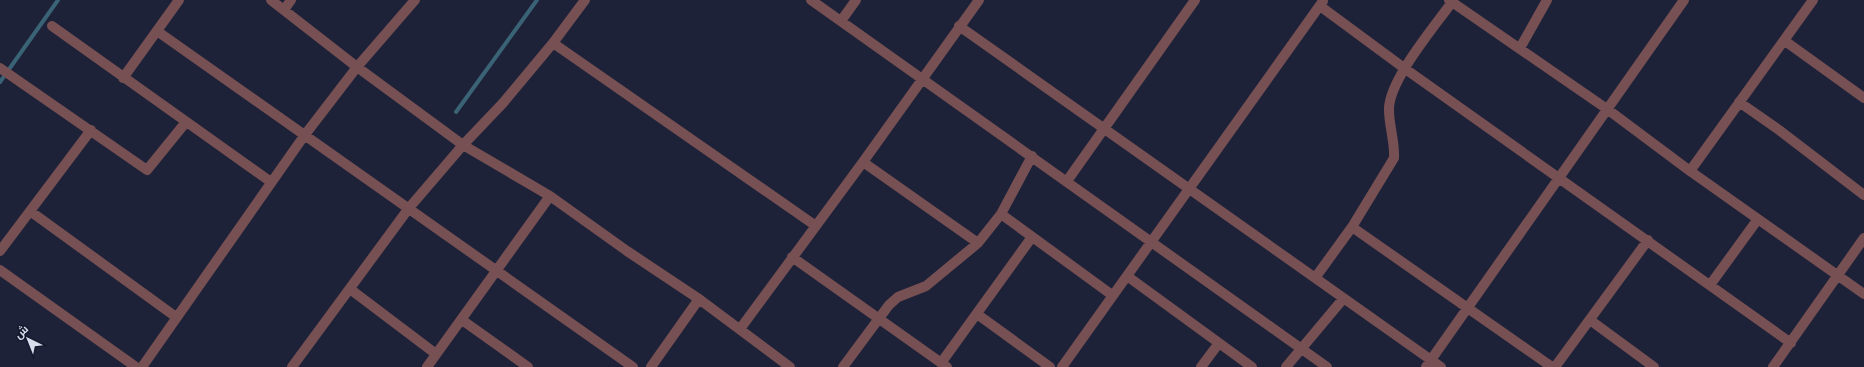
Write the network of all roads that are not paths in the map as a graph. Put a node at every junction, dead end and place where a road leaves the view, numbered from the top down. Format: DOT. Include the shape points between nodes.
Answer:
graph roads {
  1 [pos="180,0"];
  2 [pos="272,0"];
  3 [pos="291,0"];
  4 [pos="415,0"];
  5 [pos="585,0"];
  6 [pos="811,0"];
  7 [pos="856,0"];
  8 [pos="979,0"];
  9 [pos="1195,0"];
  10 [pos="1547,0"];
  11 [pos="1684,0"];
  12 [pos="1813,0"];
  13 [pos="1450,1"];
  14 [pos="1322,3"];
  15 [pos="284,10"];
  16 [pos="841,21"];
  17 [pos="52,26"];
  18 [pos="959,26"];
  19 [pos="157,31"];
  20 [pos="1785,41"];
  21 [pos="553,43"];
  22 [pos="1520,48"];
  23 [pos="357,67"];
  24 [pos="0,68"];
  25 [pos="1404,68"];
  26 [pos="123,78"];
  27 [pos="923,78"];
  28 [pos="1864,98"];
  29 [pos="1739,102"];
  30 [pos="1607,109"];
  31 [pos="186,122"];
  32 [pos="1104,128"];
  33 [pos="91,130"];
  34 [pos="304,136"];
  35 [pos="464,145"];
  36 [pos="1032,156"];
  37 [pos="863,162"];
  38 [pos="1690,171"];
  39 [pos="1559,178"];
  40 [pos="1067,181"];
  41 [pos="271,182"];
  42 [pos="1189,189"];
  43 [pos="1864,195"];
  44 [pos="550,196"];
  45 [pos="409,208"];
  46 [pos="30,211"];
  47 [pos="1001,214"];
  48 [pos="1758,219"];
  49 [pos="816,226"];
  50 [pos="1352,227"];
  51 [pos="1032,237"];
  52 [pos="1864,238"];
  53 [pos="1648,240"];
  54 [pos="1152,241"];
  55 [pos="978,243"];
  56 [pos="0,251"];
  57 [pos="792,258"];
  58 [pos="0,270"];
  59 [pos="497,272"];
  60 [pos="1127,276"];
  61 [pos="1838,277"];
  62 [pos="1315,278"];
  63 [pos="1710,285"];
  64 [pos="350,289"];
  65 [pos="1864,294"];
  66 [pos="1112,295"];
  67 [pos="699,299"];
  68 [pos="1343,299"];
  69 [pos="1467,308"];
  70 [pos="977,314"];
  71 [pos="176,317"];
  72 [pos="879,319"];
  73 [pos="462,320"];
  74 [pos="1590,320"];
  75 [pos="740,329"];
  76 [pos="1791,342"];
  77 [pos="1218,343"];
  78 [pos="1303,349"];
  79 [pos="436,354"];
  80 [pos="1428,364"];
  81 [pos="944,365"];
  82 [pos="785,366"];
  83 [pos="136,367"];
  84 [pos="142,367"];
  85 [pos="292,367"];
  86 [pos="427,367"];
  87 [pos="528,367"];
  88 [pos="633,367"];
  89 [pos="651,367"];
  90 [pos="843,367"];
  91 [pos="1050,367"];
  92 [pos="1062,367"];
  93 [pos="1201,367"];
  94 [pos="1252,367"];
  95 [pos="1286,367"];
  96 [pos="1327,367"];
  97 [pos="1441,367"];
  98 [pos="1552,367"];
  99 [pos="1555,367"];
  100 [pos="1654,367"];
  101 [pos="1773,367"];
  1 -- 19 [label="street"];
  2 -- 15 [label="street"];
  3 -- 15 [label="street"];
  4 -- 23 [label="street"];
  5 -- 21 [label="street"];
  6 -- 16 [label="street"];
  7 -- 16 [label="street"];
  8 -- 18 [label="street"];
  9 -- 32 [label="street"];
  10 -- 22 [label="street"];
  11 -- 30 [label="street"];
  12 -- 20 [label="street"];
  13 -- 22 [label="street"];
  13 -- 25 [label="street"];
  14 -- 25 [label="street"];
  14 -- 42 [label="street"];
  15 -- 23 [label="street"];
  16 -- 27 [label="street"];
  17 -- 26 [label="street"];
  18 -- 27 [label="street"];
  18 -- 32 [label="street"];
  19 -- 26 [label="street"];
  19 -- 34 [label="street"];
  20 -- 28 [label="street"];
  20 -- 29 [label="street"];
  21 -- 35 [label="street"];
  21 -- 49 [label="street"];
  22 -- 30 [label="street"];
  23 -- 34 [label="street"];
  23 -- 35 [label="street"];
  24 -- 33 [label="street"];
  25 -- 39 [label="street"];
  25 -- 50 [label="street" via="1388,109 1394,158"];
  26 -- 31 [label="street"];
  27 -- 36 [label="street"];
  27 -- 37 [label="street"];
  29 -- 38 [label="street"];
  29 -- 43 [label="street"];
  30 -- 38 [label="street"];
  30 -- 39 [label="street"];
  31 -- 33 [label="street" via="147,170"];
  31 -- 41 [label="street"];
  32 -- 40 [label="street"];
  32 -- 42 [label="street"];
  33 -- 46 [label="street"];
  34 -- 41 [label="street"];
  34 -- 45 [label="street"];
  35 -- 44 [label="street"];
  35 -- 45 [label="street"];
  36 -- 40 [label="street"];
  36 -- 47 [label="street"];
  37 -- 49 [label="street"];
  37 -- 55 [label="street"];
  38 -- 48 [label="street"];
  39 -- 53 [label="street"];
  39 -- 69 [label="street"];
  40 -- 54 [label="street"];
  41 -- 71 [label="street"];
  42 -- 54 [label="street"];
  42 -- 62 [label="street"];
  44 -- 59 [label="street"];
  44 -- 67 [label="street"];
  45 -- 59 [label="street"];
  45 -- 64 [label="street"];
  46 -- 56 [label="street"];
  46 -- 71 [label="street"];
  47 -- 51 [label="street"];
  47 -- 55 [label="street"];
  48 -- 61 [label="street"];
  48 -- 63 [label="street"];
  49 -- 57 [label="street"];
  50 -- 62 [label="street"];
  50 -- 69 [label="street"];
  51 -- 66 [label="street"];
  51 -- 70 [label="street"];
  52 -- 61 [label="street"];
  53 -- 63 [label="street"];
  53 -- 74 [label="street"];
  54 -- 60 [label="street"];
  54 -- 78 [label="street"];
  55 -- 72 [label="street" via="926,286 898,297"];
  57 -- 72 [label="street"];
  57 -- 75 [label="street"];
  58 -- 83 [label="street"];
  59 -- 73 [label="street"];
  59 -- 88 [label="street"];
  60 -- 66 [label="street"];
  60 -- 77 [label="street"];
  61 -- 65 [label="street"];
  61 -- 76 [label="street"];
  62 -- 68 [label="street"];
  63 -- 76 [label="street"];
  64 -- 79 [label="street"];
  64 -- 85 [label="street"];
  66 -- 92 [label="street"];
  67 -- 75 [label="street"];
  67 -- 89 [label="street"];
  68 -- 78 [label="street"];
  68 -- 80 [label="street"];
  69 -- 80 [label="street"];
  69 -- 98 [label="street"];
  70 -- 81 [label="street"];
  70 -- 91 [label="street"];
  71 -- 84 [label="street"];
  72 -- 81 [label="street"];
  72 -- 90 [label="street"];
  73 -- 79 [label="street"];
  73 -- 87 [label="street"];
  74 -- 99 [label="street"];
  74 -- 100 [label="street"];
  75 -- 82 [label="street"];
  76 -- 101 [label="street"];
  77 -- 93 [label="street"];
  77 -- 94 [label="street"];
  78 -- 95 [label="street"];
  78 -- 96 [label="street"];
  79 -- 86 [label="street"];
  80 -- 97 [label="street"];
}
